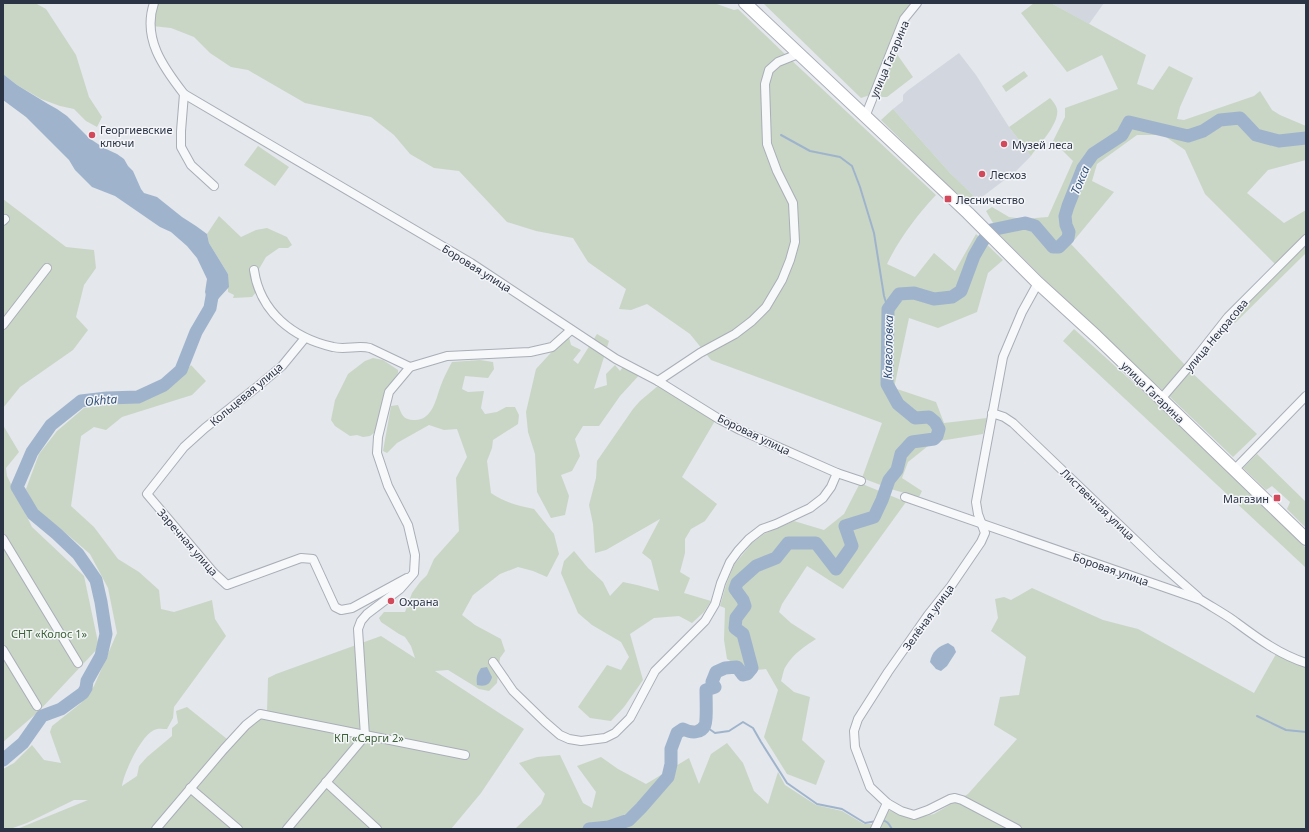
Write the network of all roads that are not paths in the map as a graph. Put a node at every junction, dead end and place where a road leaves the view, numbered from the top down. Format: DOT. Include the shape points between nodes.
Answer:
graph roads {
  1 [pos="154,3"];
  2 [pos="745,3"];
  3 [pos="917,3"];
  4 [pos="798,54"];
  5 [pos="184,94"];
  6 [pos="866,117"];
  7 [pos="214,186"];
  8 [pos="1306,239"];
  9 [pos="47,268"];
  10 [pos="254,270"];
  11 [pos="1038,283"];
  12 [pos="3,325"];
  13 [pos="571,330"];
  14 [pos="305,338"];
  15 [pos="410,367"];
  16 [pos="658,381"];
  17 [pos="1306,396"];
  18 [pos="1161,399"];
  19 [pos="992,413"];
  20 [pos="184,447"];
  21 [pos="1235,469"];
  22 [pos="837,472"];
  23 [pos="862,481"];
  24 [pos="905,497"];
  25 [pos="982,524"];
  26 [pos="3,539"];
  27 [pos="1306,539"];
  28 [pos="414,573"];
  29 [pos="1201,600"];
  30 [pos="3,650"];
  31 [pos="78,662"];
  32 [pos="493,662"];
  33 [pos="1306,663"];
  34 [pos="37,706"];
  35 [pos="365,736"];
  36 [pos="464,756"];
  37 [pos="326,782"];
  38 [pos="190,788"];
  39 [pos="886,803"];
  40 [pos="156,829"];
  41 [pos="238,829"];
  42 [pos="287,829"];
  43 [pos="377,829"];
  44 [pos="875,829"];
  45 [pos="1017,829"];
  1 -- 5 [label="street, Боровая улица" via="150,25 154,47 172,79"];
  2 -- 4 [label="main road, улица Гагарина"];
  3 -- 6 [label="street, улица Гагарина" via="904,19"];
  4 -- 6 [label="main road, улица Гагарина"];
  4 -- 16 [label="street" via="778,62 769,70 765,84 767,144 793,203 795,242 782,280 766,307 752,321"];
  5 -- 7 [label="street" via="181,147 191,165"];
  5 -- 13 [label="street, Боровая улица" via="471,263"];
  6 -- 11 [label="main road, улица Гагарина"];
  8 -- 18 [label="street, улица Некрасова" via="1228,317"];
  9 -- 12 [label="street"];
  10 -- 14 [label="street" via="256,283 268,306 287,326"];
  11 -- 18 [label="main road, улица Гагарина"];
  11 -- 19 [label="street, Зелёная улица" via="1022,312 1003,357"];
  13 -- 15 [label="street" via="552,347 530,352 446,356"];
  13 -- 16 [label="street, Боровая улица" via="616,359"];
  14 -- 15 [label="street" via="334,347 364,346"];
  14 -- 20 [label="street, Кольцевая улица" via="282,366"];
  15 -- 28 [label="street" via="389,392 378,437 377,453 388,486 408,524 415,555"];
  16 -- 22 [label="street, Боровая улица" via="740,430"];
  17 -- 21 [label="street"];
  18 -- 21 [label="main road, улица Гагарина"];
  19 -- 25 [label="street, Зелёная улица" via="976,502"];
  19 -- 29 [label="street, Лиственная улица" via="1013,423"];
  20 -- 28 [label="street, Заречная улица" via="147,494 227,585 301,558 313,559 334,606 344,610"];
  21 -- 27 [label="main road, улица Гагарина"];
  22 -- 23 [label="street, Боровая улица"];
  22 -- 32 [label="street" via="832,487 823,498 810,508 762,529 738,551 730,562 715,604 705,621 655,671 630,718 615,733 604,738 581,741 560,735 514,691"];
  24 -- 25 [label="street, Боровая улица"];
  25 -- 29 [label="street, Боровая улица"];
  25 -- 39 [label="street, Зелёная улица" via="985,533 981,542 888,672 858,719 854,731 854,747 870,787"];
  26 -- 31 [label="street"];
  28 -- 35 [label="street" via="400,589 367,614 358,629"];
  29 -- 33 [label="street, Боровая улица" via="1274,649"];
  30 -- 34 [label="street"];
  35 -- 36 [label="street"];
  35 -- 37 [label="street"];
  35 -- 38 [label="street" via="260,714 246,725"];
  37 -- 42 [label="street"];
  37 -- 43 [label="street"];
  38 -- 40 [label="street"];
  38 -- 41 [label="street"];
  39 -- 44 [label="street"];
  39 -- 45 [label="street, Зелёная улица" via="914,815 955,798"];
}
